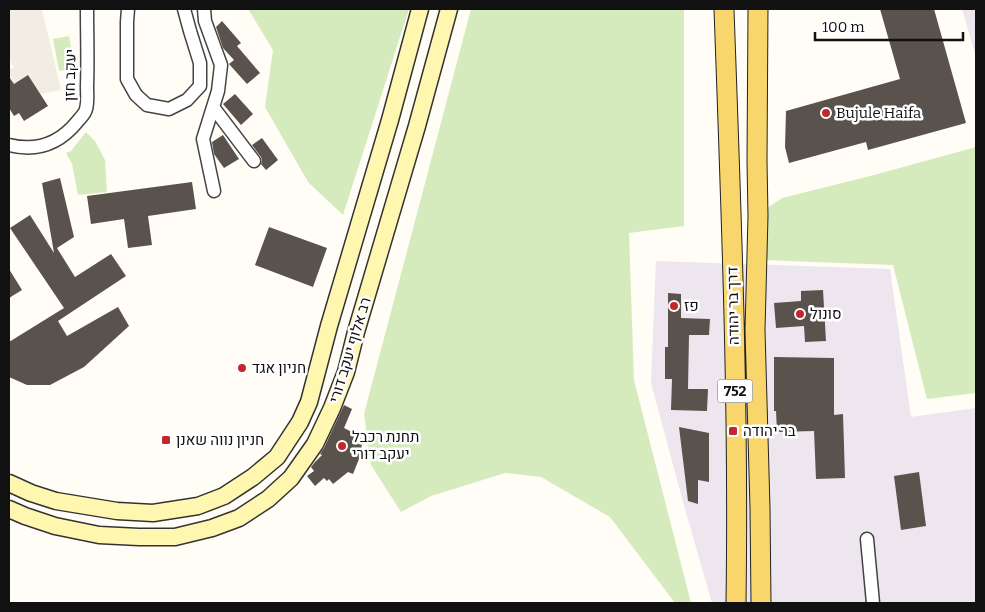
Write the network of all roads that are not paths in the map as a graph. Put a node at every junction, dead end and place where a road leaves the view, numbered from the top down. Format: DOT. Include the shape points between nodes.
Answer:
graph roads {
  1 [pos="87,9"];
  2 [pos="128,9"];
  3 [pos="184,9"];
  4 [pos="204,9"];
  5 [pos="420,9"];
  6 [pos="449,9"];
  7 [pos="724,9"];
  8 [pos="758,9"];
  9 [pos="213,106"];
  10 [pos="9,146"];
  11 [pos="254,161"];
  12 [pos="214,191"];
  13 [pos="9,483"];
  14 [pos="9,509"];
  15 [pos="867,539"];
  16 [pos="736,603"];
  17 [pos="761,603"];
  18 [pos="873,603"];
  1 -- 10 [label="street, יעקב חזן" via="86,110 71,130 49,144 35,148"];
  2 -- 3 [label="street" via="127,79 136,95 147,105 169,109 188,100 200,86 200,63"];
  4 -- 9 [label="street" via="220,65"];
  5 -- 13 [label="main road, רב אלוף יעקב דורי" via="309,402 277,456 224,496 198,506 153,513 56,501"];
  6 -- 14 [label="main road, רב אלוף יעקב דורי" via="346,372 314,444 291,478 268,499 239,518 175,537 99,535 55,526"];
  7 -- 16 [label="main road, דרך בר יהודה / 752" via="736,426"];
  8 -- 17 [label="main road, דרך בר יהודה / 752" via="755,330"];
  9 -- 11 [label="street"];
  9 -- 12 [label="street" via="203,139"];
  15 -- 18 [label="street"];
}
